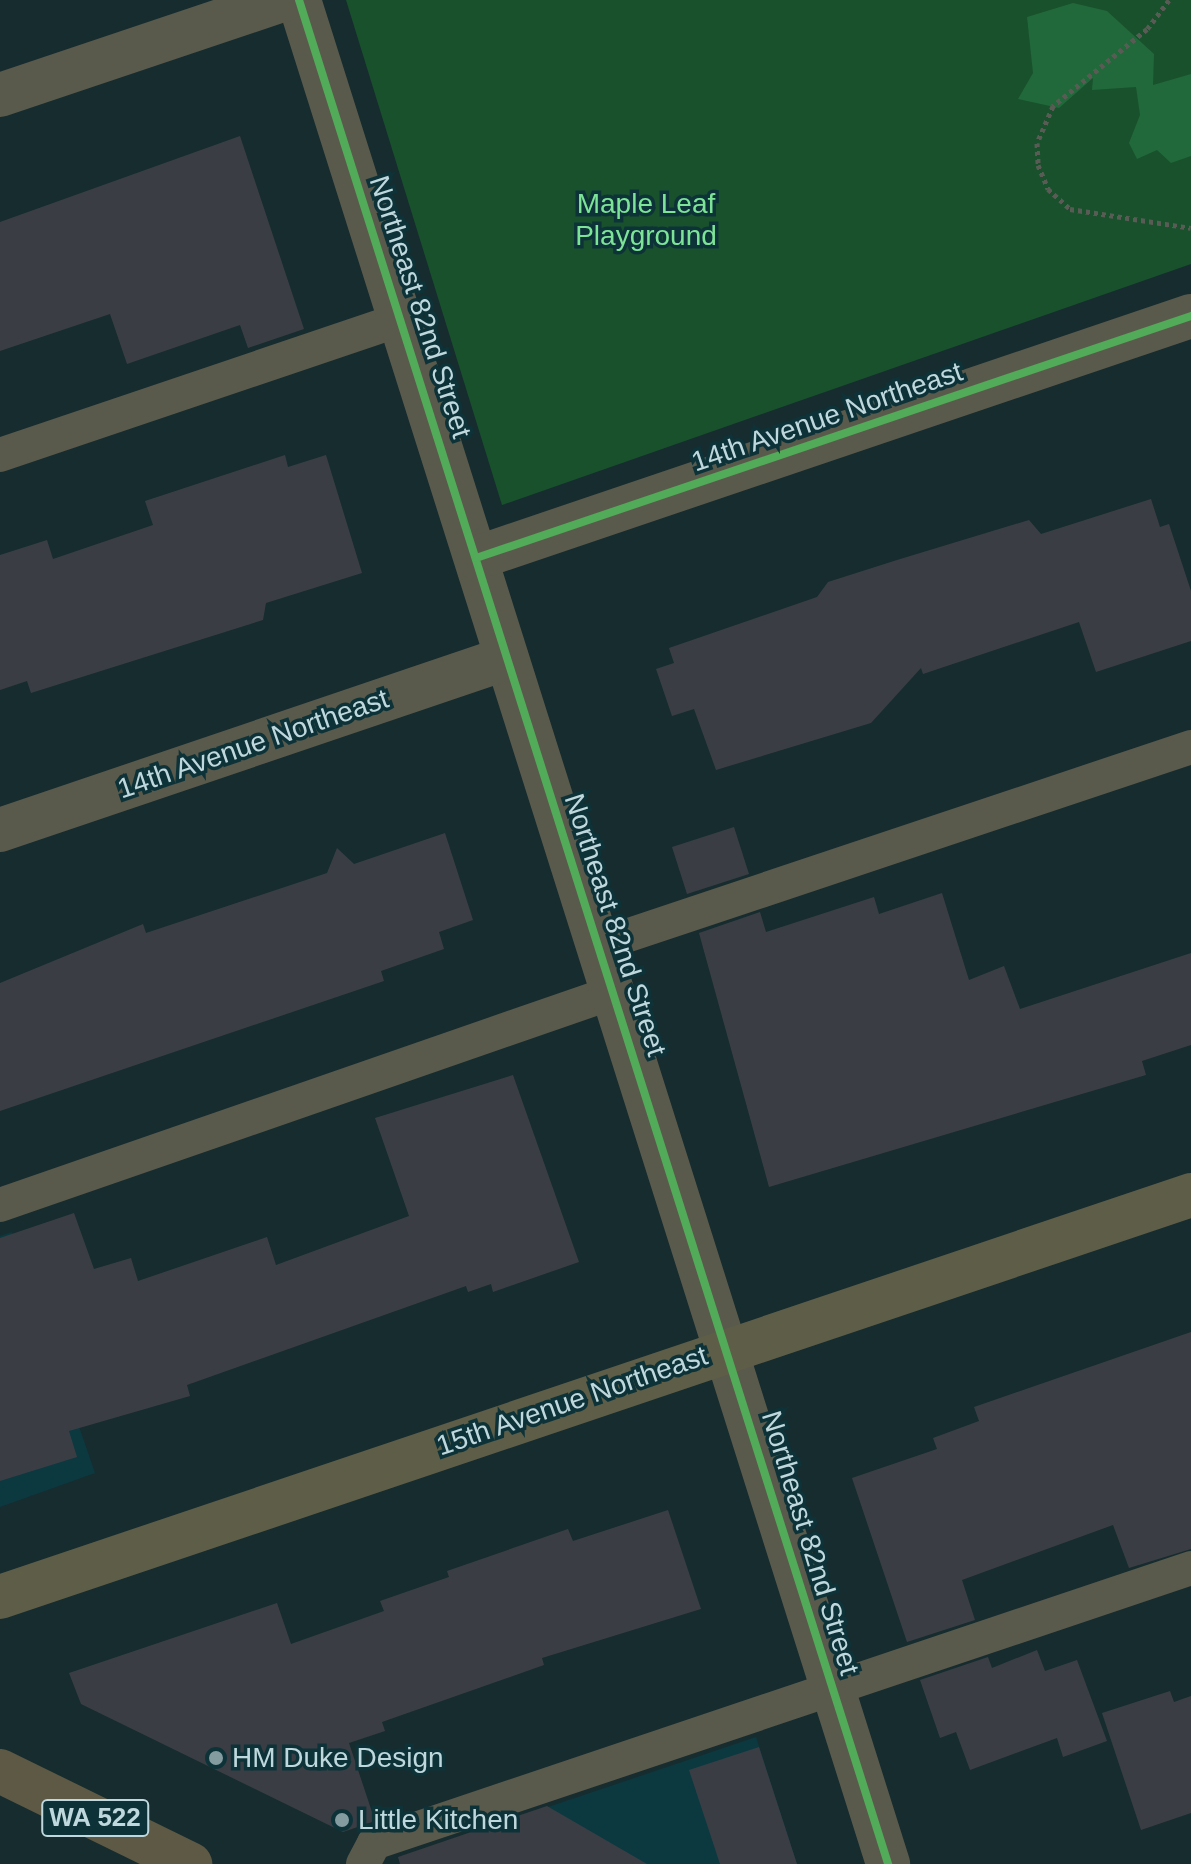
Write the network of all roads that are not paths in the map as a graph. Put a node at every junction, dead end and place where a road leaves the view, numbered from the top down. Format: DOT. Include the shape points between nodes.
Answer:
graph roads {
  1 [pos="282,0"];
  2 [pos="299,0"];
  3 [pos="0,95"];
  4 [pos="1191,316"];
  5 [pos="401,319"];
  6 [pos="0,455"];
  7 [pos="476,558"];
  8 [pos="507,658"];
  9 [pos="1191,747"];
  10 [pos="0,830"];
  11 [pos="599,945"];
  12 [pos="614,992"];
  13 [pos="1191,1195"];
  14 [pos="0,1205"];
  15 [pos="727,1348"];
  16 [pos="1191,1568"];
  17 [pos="0,1597"];
  18 [pos="833,1689"];
  19 [pos="0,1771"];
  20 [pos="177,1861"];
  21 [pos="363,1864"];
  22 [pos="888,1864"];
  1 -- 3 [label="street"];
  2 -- 5 [label="street, Northeast 82nd Street"];
  4 -- 7 [label="street, 14th Avenue Northeast"];
  5 -- 6 [label="lane"];
  5 -- 7 [label="street, Northeast 82nd Street"];
  7 -- 8 [label="street, Northeast 82nd Street"];
  8 -- 10 [label="street, 14th Avenue Northeast"];
  8 -- 11 [label="street, Northeast 82nd Street"];
  9 -- 11 [label="lane"];
  11 -- 12 [label="street, Northeast 82nd Street"];
  12 -- 14 [label="lane"];
  12 -- 15 [label="street, Northeast 82nd Street"];
  13 -- 15 [label="street, 15th Avenue Northeast"];
  15 -- 17 [label="street, 15th Avenue Northeast"];
  15 -- 18 [label="street, Northeast 82nd Street"];
  16 -- 18 [label="lane"];
  18 -- 21 [label="lane" via="374,1843"];
  18 -- 22 [label="street, Northeast 82nd Street"];
  19 -- 20 [label="main road, WA 522"];
}
